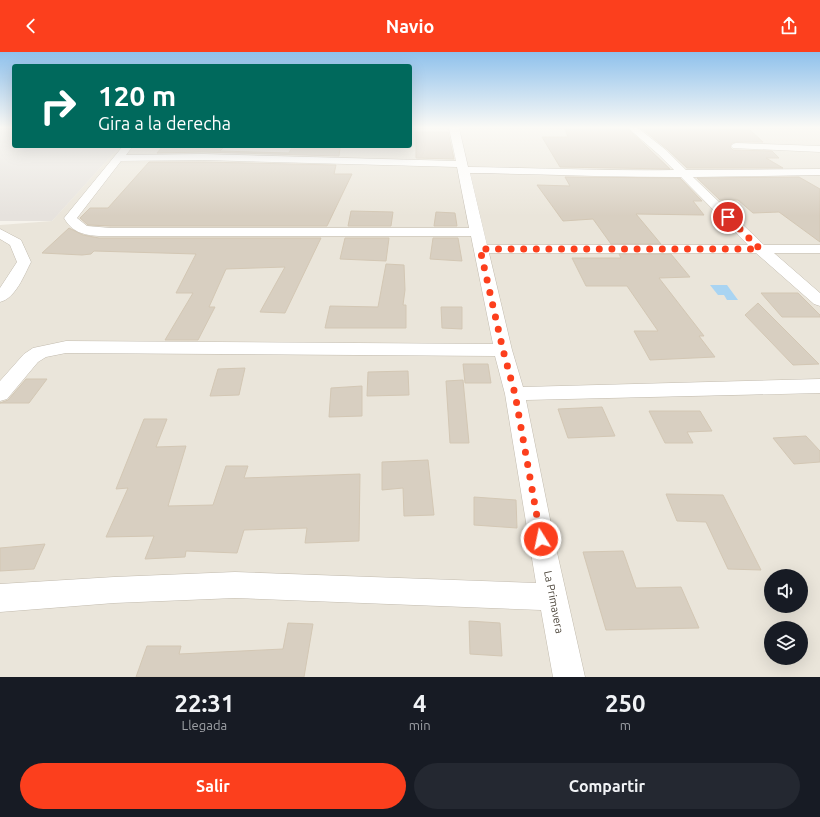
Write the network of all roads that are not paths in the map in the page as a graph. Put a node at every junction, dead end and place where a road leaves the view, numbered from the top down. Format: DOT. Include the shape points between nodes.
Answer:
graph roads {
  1 [pos="189,157"];
  2 [pos="207,157"];
  3 [pos="461,157"];
  4 [pos="667,157"];
  5 [pos="119,158"];
  6 [pos="463,167"];
  7 [pos="820,172"];
  8 [pos="685,174"];
  9 [pos="14,227"];
  10 [pos="0,231"];
  11 [pos="478,240"];
  12 [pos="760,249"];
  13 [pos="820,249"];
  14 [pos="0,297"];
  15 [pos="820,301"];
  16 [pos="503,350"];
  17 [pos="820,386"];
  18 [pos="0,394"];
  19 [pos="515,394"];
  20 [pos="553,596"];
  21 [pos="0,598"];
  22 [pos="569,677"];
  1 -- 5 [label="street"];
  2 -- 6 [label="street"];
  3 -- 6 [label="street, La Primavera"];
  4 -- 8 [label="street"];
  5 -- 11 [label="street" via="70,218 73,225 81,230"];
  6 -- 8 [label="street" via="612,174"];
  6 -- 11 [label="street, La Primavera"];
  7 -- 8 [label="street"];
  8 -- 12 [label="street"];
  9 -- 10 [label="street"];
  10 -- 14 [label="street" via="16,244 24,262 8,289"];
  11 -- 12 [label="street"];
  11 -- 16 [label="street, La Primavera"];
  12 -- 13 [label="street"];
  12 -- 15 [label="street"];
  16 -- 18 [label="street" via="66,347 40,352 31,358"];
  16 -- 19 [label="street, La Primavera"];
  17 -- 19 [label="street"];
  19 -- 20 [label="street, La Primavera"];
  20 -- 21 [label="street" via="235,585"];
  20 -- 22 [label="street, La Primavera"];
}
